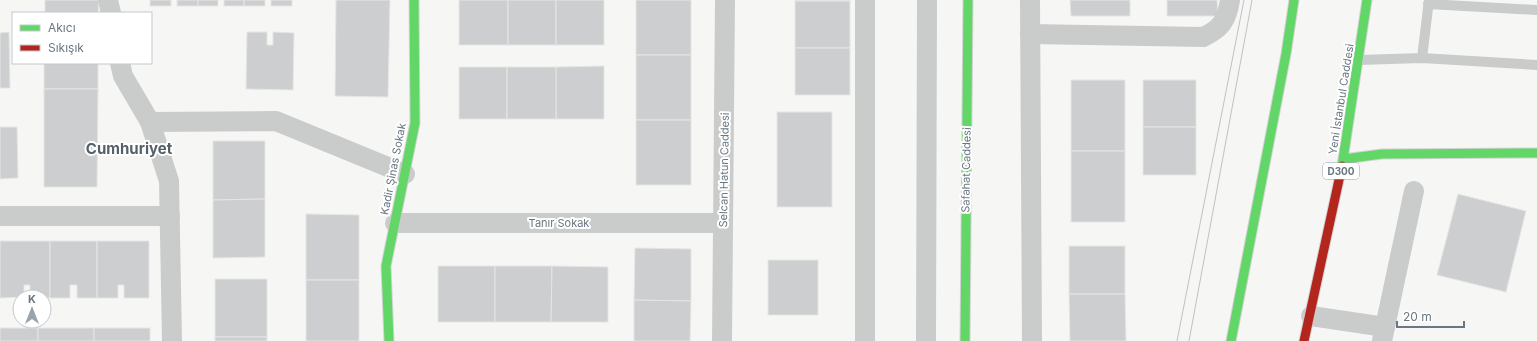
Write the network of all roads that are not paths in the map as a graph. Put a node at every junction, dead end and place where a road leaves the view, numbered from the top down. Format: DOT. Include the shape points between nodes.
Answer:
graph roads {
  1 [pos="108,0"];
  2 [pos="414,0"];
  3 [pos="725,0"];
  4 [pos="865,0"];
  5 [pos="926,0"];
  6 [pos="968,0"];
  7 [pos="1030,0"];
  8 [pos="1230,0"];
  9 [pos="1294,0"];
  10 [pos="1367,0"];
  11 [pos="1429,2"];
  12 [pos="1537,10"];
  13 [pos="111,12"];
  14 [pos="1030,34"];
  15 [pos="1422,58"];
  16 [pos="1359,60"];
  17 [pos="120,64"];
  18 [pos="1537,65"];
  19 [pos="150,122"];
  20 [pos="1537,153"];
  21 [pos="1344,159"];
  22 [pos="404,174"];
  23 [pos="1414,191"];
  24 [pos="0,216"];
  25 [pos="170,216"];
  26 [pos="395,223"];
  27 [pos="723,223"];
  28 [pos="1311,316"];
  29 [pos="1384,334"];
  30 [pos="172,341"];
  31 [pos="389,341"];
  32 [pos="722,341"];
  33 [pos="865,341"];
  34 [pos="926,341"];
  35 [pos="965,341"];
  36 [pos="1032,341"];
  37 [pos="1231,341"];
  38 [pos="1304,341"];
  1 -- 13 [label="street"];
  2 -- 22 [label="main road, Kadir Şinas Sokak" via="415,123"];
  3 -- 27 [label="street, Selcan Hatun Caddesi"];
  4 -- 33 [label="street"];
  5 -- 34 [label="street"];
  6 -- 35 [label="main road, Safahat Caddesi"];
  7 -- 14 [label="street"];
  8 -- 14 [label="street" via="1223,22 1215,32 1203,37"];
  9 -- 37 [label="main road"];
  10 -- 16 [label="main road, Yeni İstanbul Caddesi / D300"];
  11 -- 12 [label="lane"];
  11 -- 15 [label="lane"];
  14 -- 36 [label="street"];
  15 -- 16 [label="lane"];
  15 -- 18 [label="lane"];
  16 -- 21 [label="main road, Yeni İstanbul Caddesi / D300"];
  17 -- 19 [label="street" via="123,76"];
  19 -- 22 [label="street" via="276,121"];
  19 -- 25 [label="street" via="169,181"];
  20 -- 21 [label="main road" via="1382,154"];
  21 -- 28 [label="main road, Yeni İstanbul Caddesi / D300"];
  22 -- 26 [label="main road, Kadir Şinas Sokak"];
  23 -- 29 [label="street"];
  24 -- 25 [label="street"];
  25 -- 30 [label="street"];
  26 -- 27 [label="street, Tanır Sokak"];
  26 -- 31 [label="main road, Kadir Şinas Sokak" via="386,266"];
  27 -- 32 [label="street, Selcan Hatun Caddesi"];
  28 -- 29 [label="street"];
  28 -- 38 [label="main road, Yeni İstanbul Caddesi / D300"];
}
